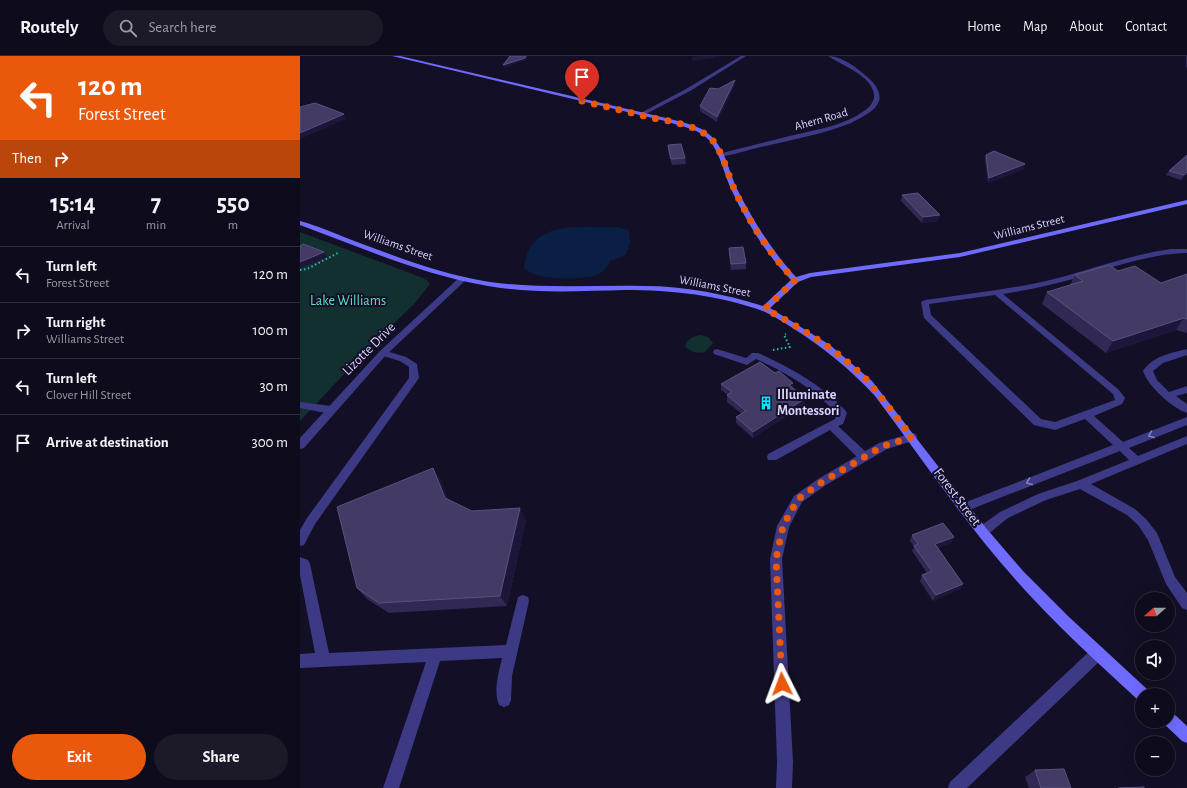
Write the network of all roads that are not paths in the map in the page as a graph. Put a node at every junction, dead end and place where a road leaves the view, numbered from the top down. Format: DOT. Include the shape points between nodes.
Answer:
graph roads {
  1 [pos="394,56"];
  2 [pos="744,56"];
  3 [pos="830,56"];
  4 [pos="640,115"];
  5 [pos="720,155"];
  6 [pos="1187,202"];
  7 [pos="300,223"];
  8 [pos="1187,251"];
  9 [pos="464,278"];
  10 [pos="795,280"];
  11 [pos="997,292"];
  12 [pos="765,309"];
  13 [pos="717,352"];
  14 [pos="1187,352"];
  15 [pos="383,353"];
  16 [pos="1187,389"];
  17 [pos="1170,396"];
  18 [pos="300,405"];
  19 [pos="1187,408"];
  20 [pos="331,410"];
  21 [pos="1087,415"];
  22 [pos="1187,422"];
  23 [pos="831,425"];
  24 [pos="912,437"];
  25 [pos="1187,440"];
  26 [pos="300,445"];
  27 [pos="1122,446"];
  28 [pos="772,457"];
  29 [pos="864,457"];
  30 [pos="1136,460"];
  31 [pos="1081,484"];
  32 [pos="964,506"];
  33 [pos="983,531"];
  34 [pos="300,541"];
  35 [pos="300,562"];
  36 [pos="522,601"];
  37 [pos="1187,604"];
  38 [pos="510,652"];
  39 [pos="1098,653"];
  40 [pos="435,655"];
  41 [pos="300,660"];
  42 [pos="323,660"];
  43 [pos="1136,688"];
  44 [pos="504,700"];
  45 [pos="1175,725"];
  46 [pos="1187,736"];
  47 [pos="391,788"];
  48 [pos="784,788"];
  49 [pos="956,788"];
  1 -- 4 [label="street"];
  2 -- 4 [label="street"];
  3 -- 5 [label="street, Ahern Road" via="845,63 871,82 878,95 873,108 838,126"];
  4 -- 5 [label="street" via="676,123 702,133 711,139"];
  5 -- 10 [label="street" via="736,193 765,244"];
  6 -- 10 [label="street, Williams Street" via="960,255 836,271"];
  7 -- 9 [label="street, Williams Street" via="417,266"];
  8 -- 11 [label="street" via="1173,250 1151,254 1062,280"];
  9 -- 12 [label="street, Williams Street" via="490,284 518,286 687,291"];
  9 -- 15 [label="street, Lizotte Drive"];
  10 -- 12 [label="street, Williams Street"];
  11 -- 21 [label="street" via="1120,398 1114,405"];
  11 -- 21 [label="street" via="925,302 927,316 1038,422 1055,426"];
  12 -- 24 [label="street, Forest Street" via="821,342 855,369"];
  13 -- 23 [label="street" via="747,362 755,355 804,379 827,396 842,413 839,421"];
  14 -- 17 [label="street" via="1159,361 1150,366 1148,371 1149,378"];
  15 -- 20 [label="street, Lizotte Drive"];
  15 -- 34 [label="street" via="403,359 414,366 414,378 311,521"];
  16 -- 17 [label="street"];
  17 -- 19 [label="street"];
  18 -- 20 [label="street"];
  20 -- 26 [label="street, Lizotte Drive"];
  21 -- 27 [label="street"];
  22 -- 27 [label="street, one-way"];
  23 -- 28 [label="street"];
  23 -- 29 [label="street"];
  24 -- 29 [label="street" via="883,446"];
  24 -- 32 [label="street, Forest Street"];
  25 -- 30 [label="street"];
  27 -- 30 [label="street"];
  27 -- 32 [label="street, one-way"];
  29 -- 48 [label="street" via="798,499 783,526 776,559 786,762"];
  30 -- 31 [label="street"];
  31 -- 33 [label="street" via="1042,497 1004,515"];
  31 -- 37 [label="street" via="1131,512 1142,522 1153,537 1170,580"];
  32 -- 33 [label="street, Forest Street"];
  33 -- 39 [label="street, Forest Street" via="1037,594"];
  35 -- 42 [label="street" via="304,564"];
  36 -- 38 [label="street"];
  38 -- 40 [label="street"];
  38 -- 44 [label="street"];
  39 -- 43 [label="street, Forest Street"];
  39 -- 49 [label="street"];
  40 -- 42 [label="street"];
  40 -- 47 [label="street"];
  41 -- 42 [label="street"];
  45 -- 46 [label="street"];
}
